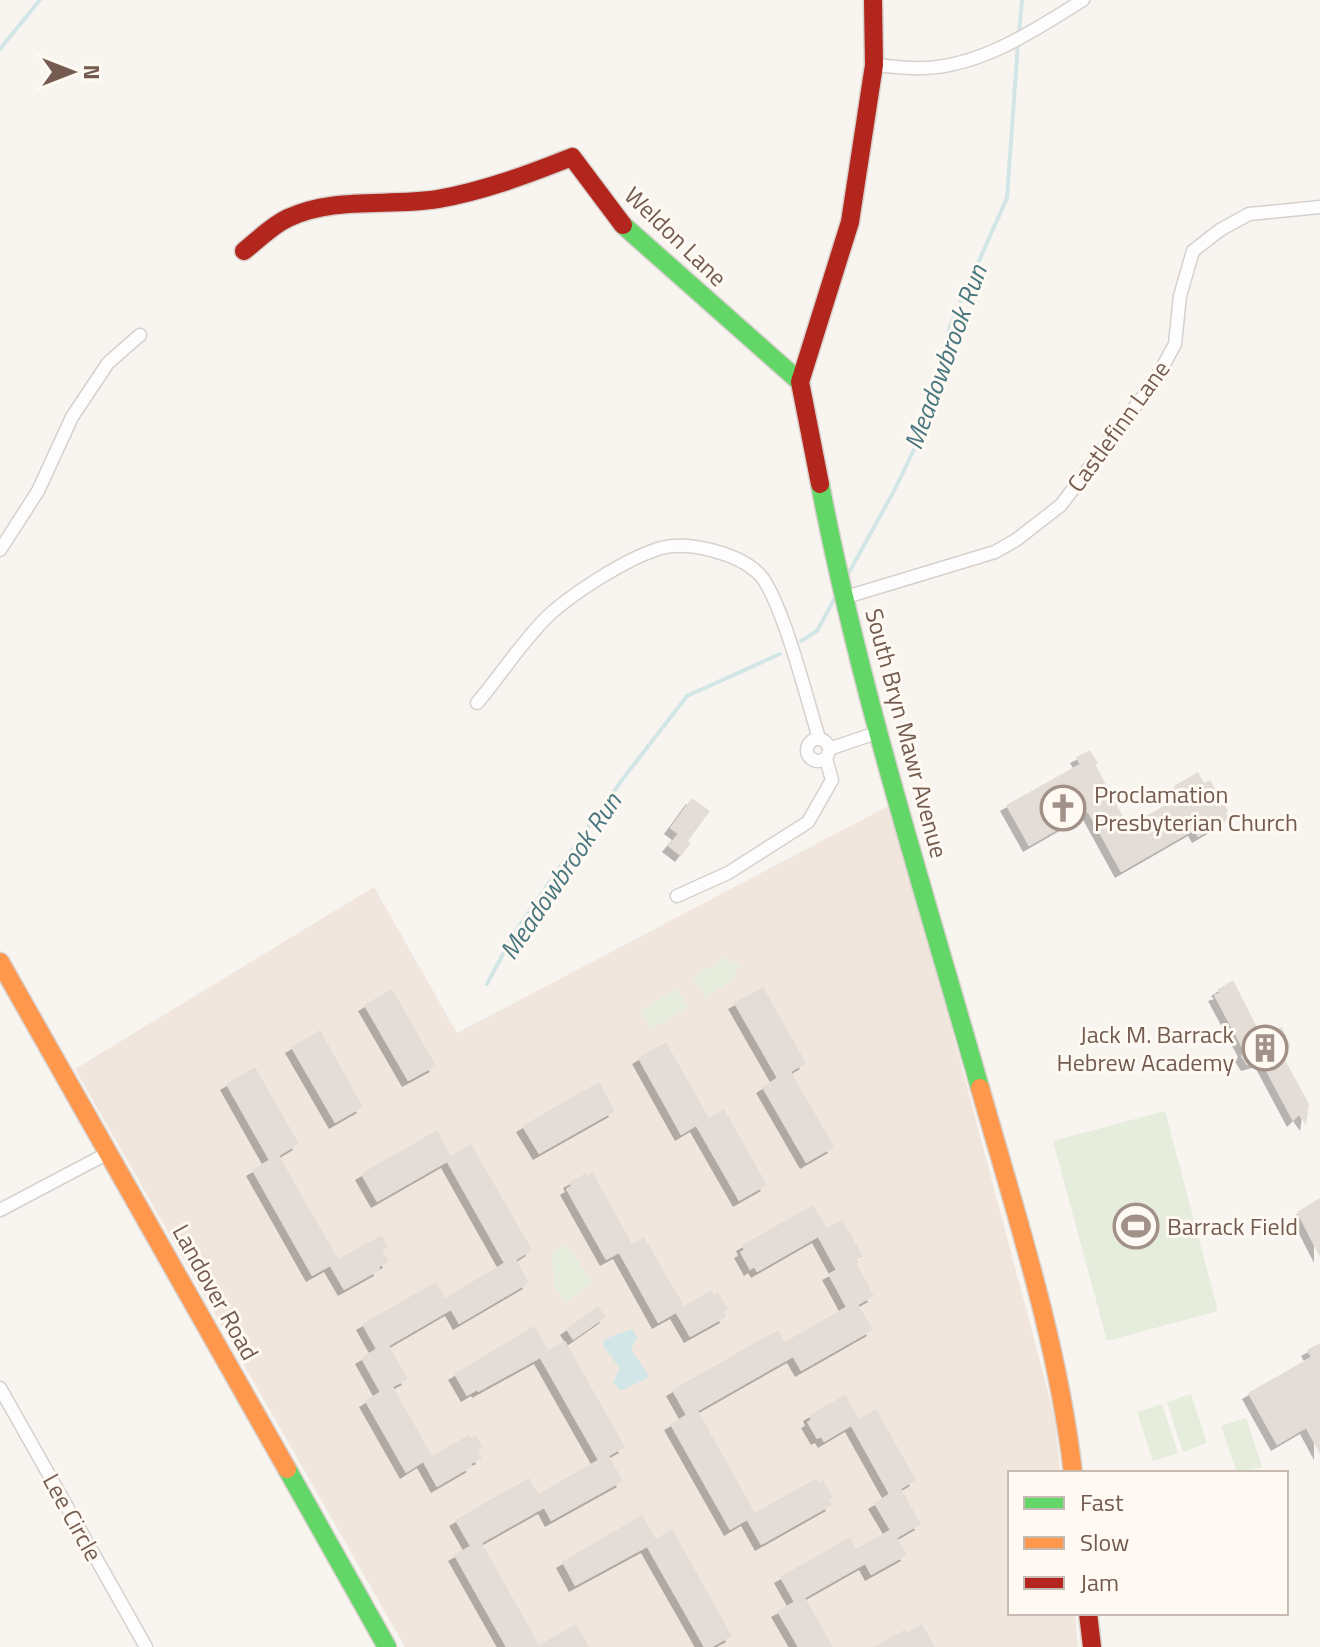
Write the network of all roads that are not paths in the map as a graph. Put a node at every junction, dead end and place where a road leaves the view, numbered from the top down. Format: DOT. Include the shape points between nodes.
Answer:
graph roads {
  1 [pos="873,0"];
  2 [pos="1083,0"];
  3 [pos="874,65"];
  4 [pos="1320,207"];
  5 [pos="244,251"];
  6 [pos="140,335"];
  7 [pos="800,382"];
  8 [pos="0,550"];
  9 [pos="845,593"];
  10 [pos="477,703"];
  11 [pos="879,732"];
  12 [pos="819,738"];
  13 [pos="827,754"];
  14 [pos="677,896"];
  15 [pos="0,962"];
  16 [pos="110,1152"];
  17 [pos="0,1210"];
  18 [pos="0,1388"];
  19 [pos="1073,1471"];
  20 [pos="1088,1615"];
  21 [pos="146,1647"];
  22 [pos="387,1647"];
  23 [pos="1092,1647"];
  1 -- 3 [label="main road, South Bryn Mawr Avenue"];
  2 -- 3 [label="street" via="977,58 925,68"];
  3 -- 7 [label="main road, South Bryn Mawr Avenue" via="850,222"];
  4 -- 9 [label="street, Castlefinn Lane" via="1249,214 1193,251 1180,296 1175,344 1156,379 1061,505 995,552"];
  5 -- 7 [label="main road, Weldon Lane" via="284,219 302,212 438,199 506,184 572,157 617,220"];
  6 -- 8 [label="street" via="108,363 72,417 38,491"];
  7 -- 9 [label="main road, South Bryn Mawr Avenue"];
  9 -- 11 [label="main road, South Bryn Mawr Avenue"];
  10 -- 12 [label="street" via="547,618 577,595 618,567 662,548 698,546 759,573 776,602"];
  11 -- 13 [label="street"];
  11 -- 19 [label="main road, South Bryn Mawr Avenue" via="1018,1222 1066,1412"];
  12 -- 13 [label="street" via="828,744"];
  12 -- 13 [label="street" via="810,741 807,756 816,761"];
  13 -- 14 [label="street" via="832,780 808,822 728,873"];
  15 -- 16 [label="main road, Landover Road"];
  16 -- 17 [label="street"];
  16 -- 22 [label="main road, Landover Road"];
  18 -- 21 [label="street, Lee Circle"];
  20 -- 23 [label="main road"];
}
